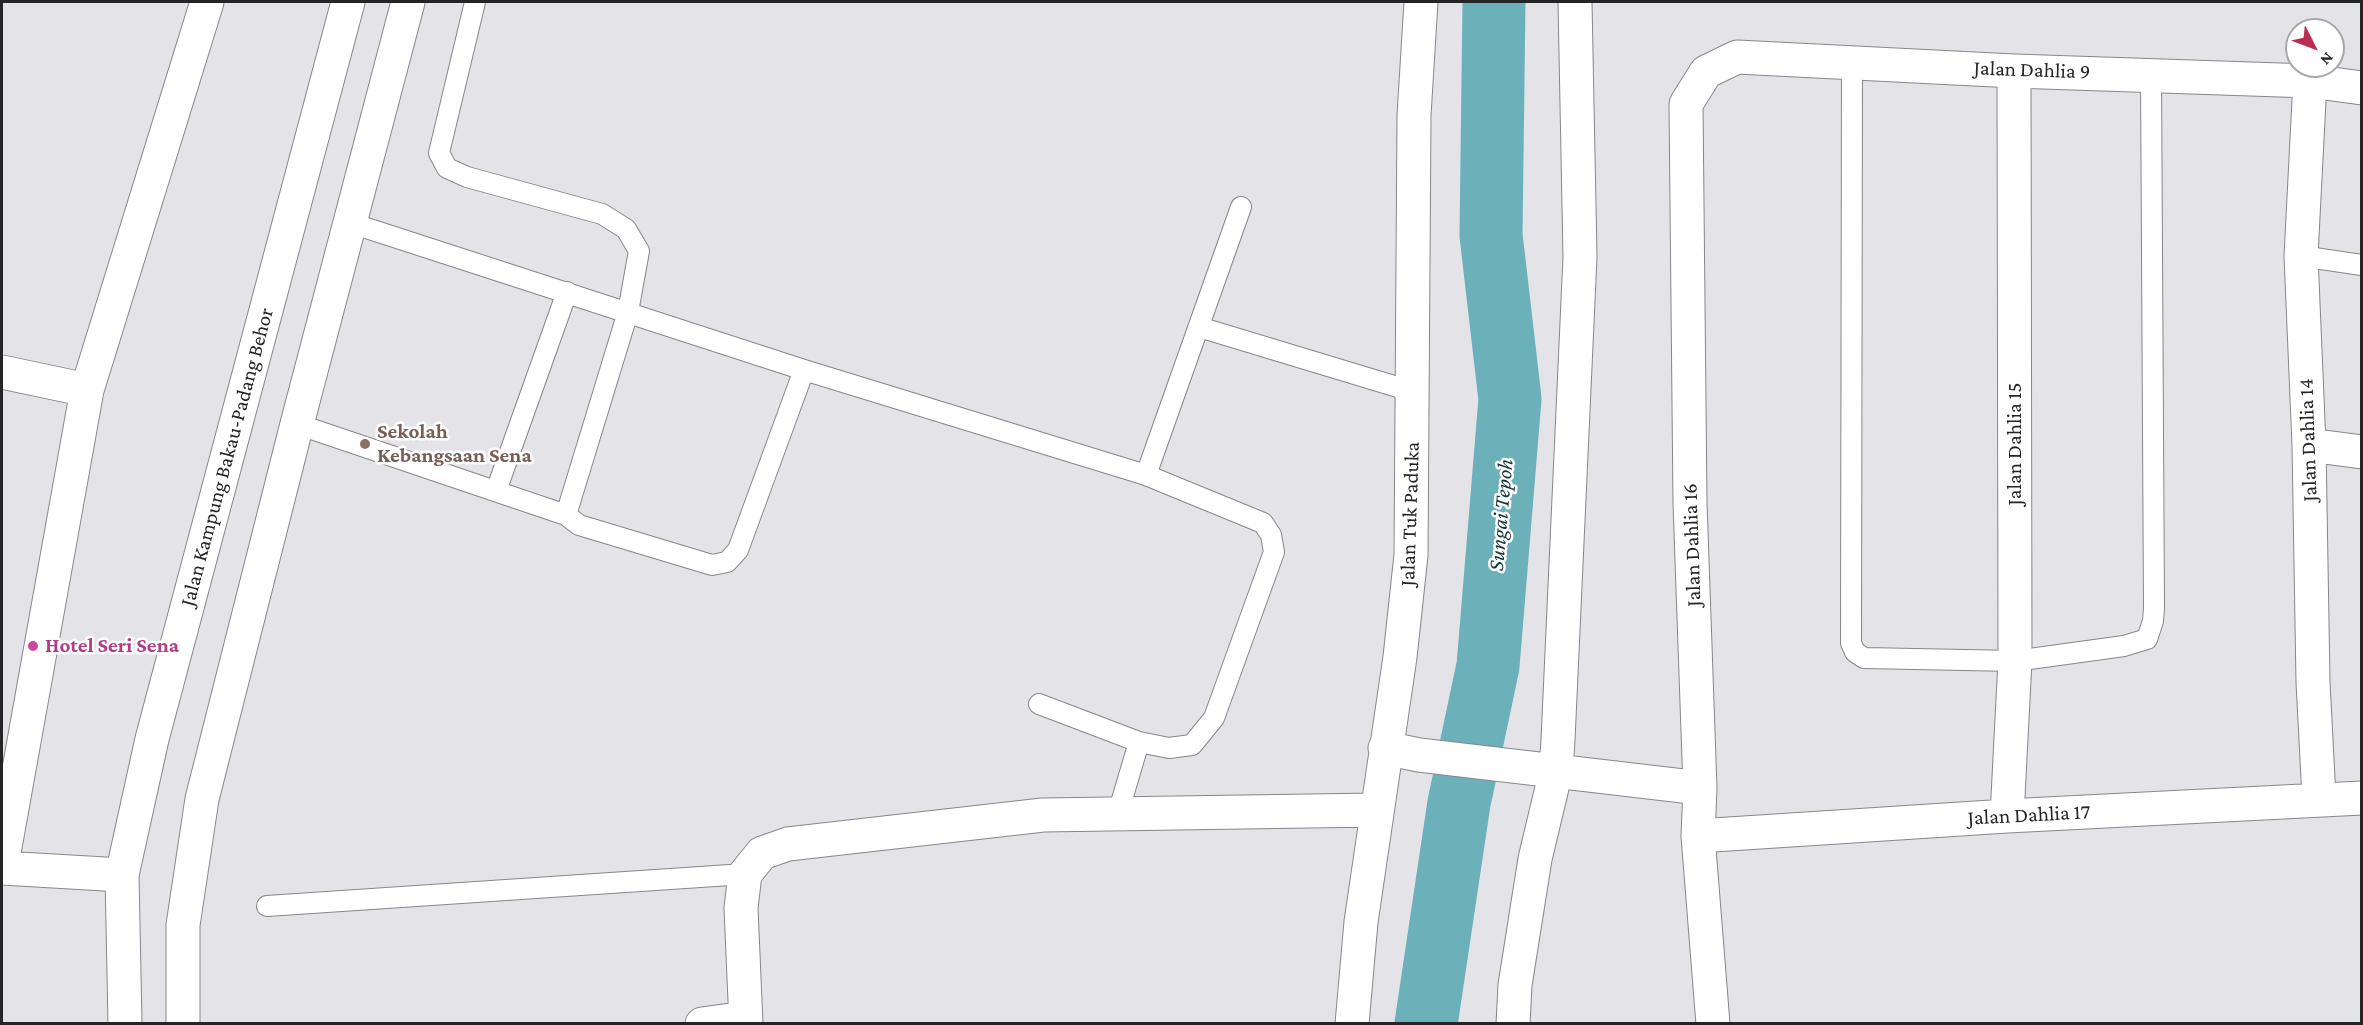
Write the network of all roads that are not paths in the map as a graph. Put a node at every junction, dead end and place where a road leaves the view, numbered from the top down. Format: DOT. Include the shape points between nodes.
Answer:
graph roads {
  1 [pos="207,2"];
  2 [pos="348,2"];
  3 [pos="408,2"];
  4 [pos="475,2"];
  5 [pos="1422,2"];
  6 [pos="1575,2"];
  7 [pos="1852,61"];
  8 [pos="2014,71"];
  9 [pos="1706,72"];
  10 [pos="2151,74"];
  11 [pos="2310,81"];
  12 [pos="2361,88"];
  13 [pos="1241,207"];
  14 [pos="351,223"];
  15 [pos="2301,256"];
  16 [pos="2361,265"];
  17 [pos="567,292"];
  18 [pos="628,312"];
  19 [pos="1200,327"];
  20 [pos="804,370"];
  21 [pos="2,372"];
  22 [pos="87,390"];
  23 [pos="1414,392"];
  24 [pos="297,424"];
  25 [pos="2309,445"];
  26 [pos="2361,452"];
  27 [pos="1146,475"];
  28 [pos="496,491"];
  29 [pos="566,515"];
  30 [pos="2015,661"];
  31 [pos="1039,704"];
  32 [pos="1139,742"];
  33 [pos="1385,748"];
  34 [pos="1556,771"];
  35 [pos="1700,788"];
  36 [pos="2319,798"];
  37 [pos="2361,798"];
  38 [pos="1377,810"];
  39 [pos="1118,813"];
  40 [pos="2007,816"];
  41 [pos="1698,836"];
  42 [pos="753,863"];
  43 [pos="2,866"];
  44 [pos="122,875"];
  45 [pos="267,906"];
  46 [pos="745,1021"];
  47 [pos="125,1023"];
  48 [pos="183,1023"];
  49 [pos="702,1023"];
  50 [pos="1352,1023"];
  51 [pos="1513,1023"];
  52 [pos="1713,1023"];
  1 -- 22 [label="street"];
  2 -- 44 [label="street, Jalan Kampung Bakau-Padang Behor" via="152,739"];
  3 -- 14 [label="street"];
  4 -- 18 [label="lane" via="440,153 447,168 602,214 626,229 639,251"];
  5 -- 23 [label="street, Jalan Tuk Paduka" via="1414,115"];
  6 -- 34 [label="street" via="1580,257"];
  7 -- 8 [label="street, Jalan Dahlia 9"];
  7 -- 9 [label="street, Jalan Dahlia 9" via="1737,57"];
  7 -- 30 [label="lane" via="1851,643 1864,658"];
  8 -- 10 [label="street, Jalan Dahlia 9"];
  8 -- 30 [label="street, Jalan Dahlia 15"];
  9 -- 35 [label="street, Jalan Dahlia 16" via="1686,104 1690,503"];
  10 -- 11 [label="street, Jalan Dahlia 9"];
  10 -- 30 [label="lane" via="2153,621 2147,639 2124,646"];
  11 -- 12 [label="street, Jalan Dahlia 9"];
  11 -- 15 [label="street, Jalan Dahlia 14"];
  13 -- 19 [label="lane"];
  14 -- 17 [label="lane"];
  14 -- 24 [label="street"];
  15 -- 16 [label="lane"];
  15 -- 25 [label="street, Jalan Dahlia 14"];
  17 -- 18 [label="lane"];
  17 -- 28 [label="lane"];
  18 -- 20 [label="lane"];
  18 -- 29 [label="lane"];
  19 -- 23 [label="lane"];
  19 -- 27 [label="lane"];
  20 -- 27 [label="lane"];
  20 -- 29 [label="lane" via="738,550 727,562 712,565 579,525"];
  21 -- 22 [label="street"];
  22 -- 43 [label="street"];
  23 -- 33 [label="street, Jalan Tuk Paduka" via="1411,555"];
  24 -- 28 [label="lane"];
  24 -- 48 [label="street" via="202,800 183,925"];
  25 -- 26 [label="street"];
  25 -- 36 [label="street, Jalan Dahlia 14"];
  27 -- 32 [label="lane" via="1263,523 1272,535 1274,552 1214,718 1192,745 1169,748"];
  28 -- 29 [label="lane"];
  30 -- 40 [label="street, Jalan Dahlia 15"];
  31 -- 32 [label="lane"];
  32 -- 39 [label="lane"];
  33 -- 34 [label="street"];
  33 -- 38 [label="street, Jalan Tuk Paduka"];
  34 -- 35 [label="street"];
  34 -- 51 [label="street" via="1535,859 1515,985"];
  35 -- 41 [label="street, Jalan Dahlia 16"];
  36 -- 37 [label="street, Jalan Dahlia 17"];
  36 -- 40 [label="street, Jalan Dahlia 17"];
  38 -- 39 [label="street"];
  38 -- 50 [label="street, Jalan Tuk Paduka"];
  39 -- 42 [label="street" via="1043,815 788,844"];
  40 -- 41 [label="street, Jalan Dahlia 17"];
  41 -- 52 [label="street, Jalan Dahlia 16"];
  42 -- 45 [label="lane"];
  42 -- 46 [label="street" via="741,908"];
  43 -- 44 [label="street"];
  44 -- 47 [label="street, Jalan Kampung Bakau-Padang Behor"];
  46 -- 49 [label="street"];
}
